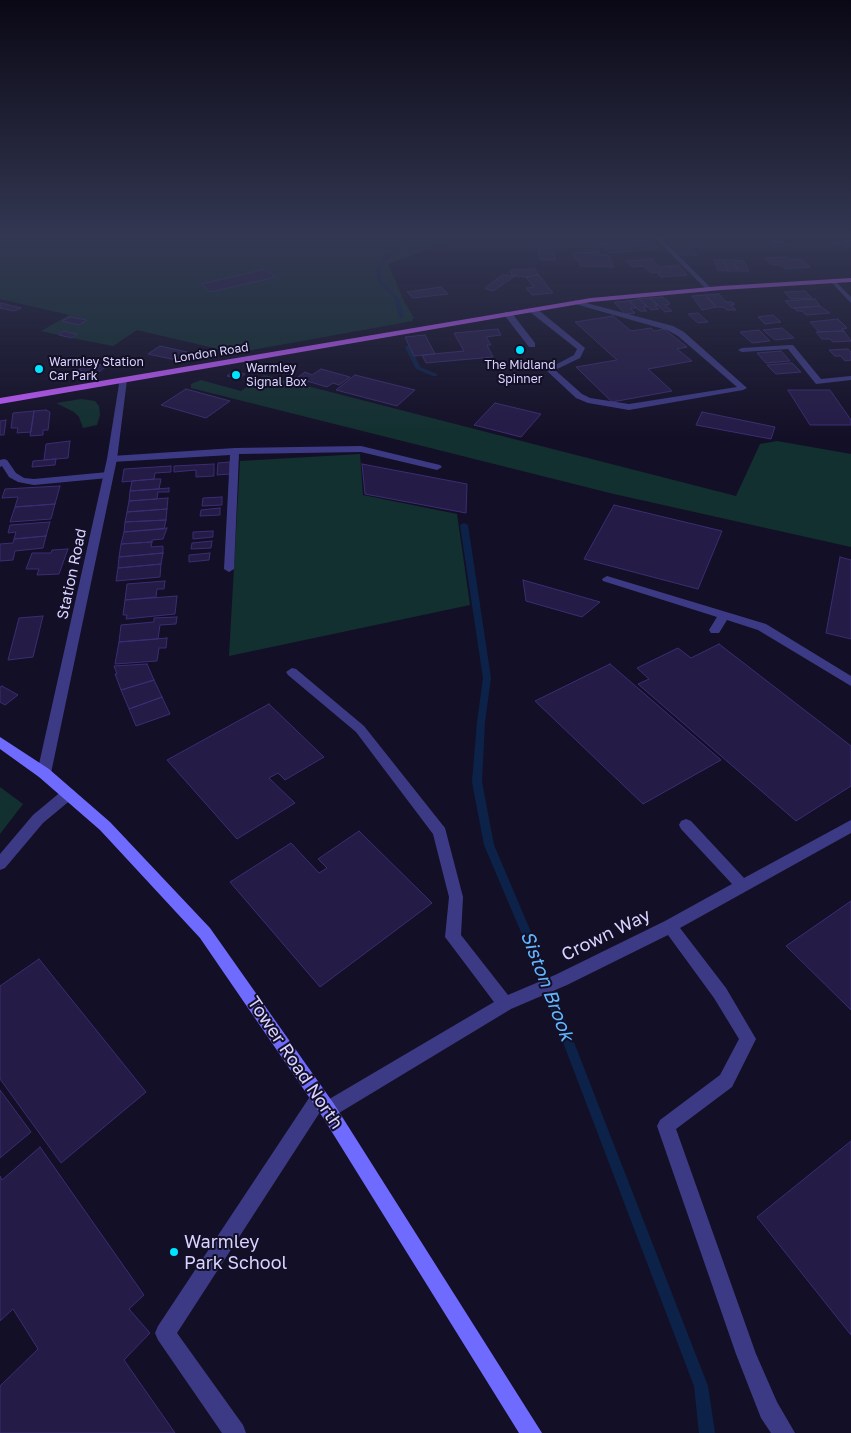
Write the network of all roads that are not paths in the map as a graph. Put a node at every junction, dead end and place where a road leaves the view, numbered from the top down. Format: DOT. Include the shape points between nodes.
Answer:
graph roads {
  1 [pos="562,305"];
  2 [pos="588,305"];
  3 [pos="533,310"];
  4 [pos="508,314"];
  5 [pos="532,345"];
  6 [pos="742,350"];
  7 [pos="851,378"];
  8 [pos="123,380"];
  9 [pos="0,401"];
  10 [pos="235,451"];
  11 [pos="112,459"];
  12 [pos="0,464"];
  13 [pos="438,467"];
  14 [pos="108,475"];
  15 [pos="229,569"];
  16 [pos="607,579"];
  17 [pos="724,615"];
  18 [pos="715,630"];
  19 [pos="292,672"];
  20 [pos="851,682"];
  21 [pos="0,742"];
  22 [pos="44,773"];
  23 [pos="68,794"];
  24 [pos="686,825"];
  25 [pos="851,826"];
  26 [pos="0,864"];
  27 [pos="743,886"];
  28 [pos="670,926"];
  29 [pos="498,1008"];
  30 [pos="324,1104"];
  31 [pos="235,1433"];
  32 [pos="531,1433"];
  33 [pos="784,1433"];
  1 -- 3 [label="main road, London Road"];
  2 -- 3 [label="street" via="670,328 743,388 629,407 588,400 550,370 576,356 581,348"];
  3 -- 4 [label="main road, London Road"];
  4 -- 5 [label="street"];
  4 -- 8 [label="main road, London Road"];
  6 -- 7 [label="street" via="790,347 819,382"];
  8 -- 9 [label="main road, London Road"];
  8 -- 11 [label="street, Station Road"];
  10 -- 11 [label="street"];
  10 -- 13 [label="street" via="361,449"];
  10 -- 15 [label="street"];
  11 -- 14 [label="street, Station Road"];
  12 -- 14 [label="street" via="4,462 21,480 34,482"];
  14 -- 22 [label="street, Station Road"];
  16 -- 17 [label="street"];
  17 -- 18 [label="street"];
  17 -- 20 [label="street" via="762,627"];
  19 -- 29 [label="street" via="360,729 440,832 456,897 453,938"];
  21 -- 22 [label="street, Tower Road North"];
  22 -- 23 [label="street, Tower Road North"];
  23 -- 26 [label="street" via="38,819"];
  23 -- 30 [label="street, Tower Road North" via="105,826 205,933"];
  24 -- 27 [label="street"];
  25 -- 27 [label="street, Crown Way"];
  27 -- 28 [label="street, Crown Way"];
  28 -- 29 [label="street, Crown Way"];
  28 -- 33 [label="street" via="720,993 748,1039 726,1081 666,1126 746,1354 768,1410"];
  29 -- 30 [label="street, Crown Way"];
  30 -- 31 [label="street" via="165,1333"];
  30 -- 32 [label="street, Tower Road North"];
}
